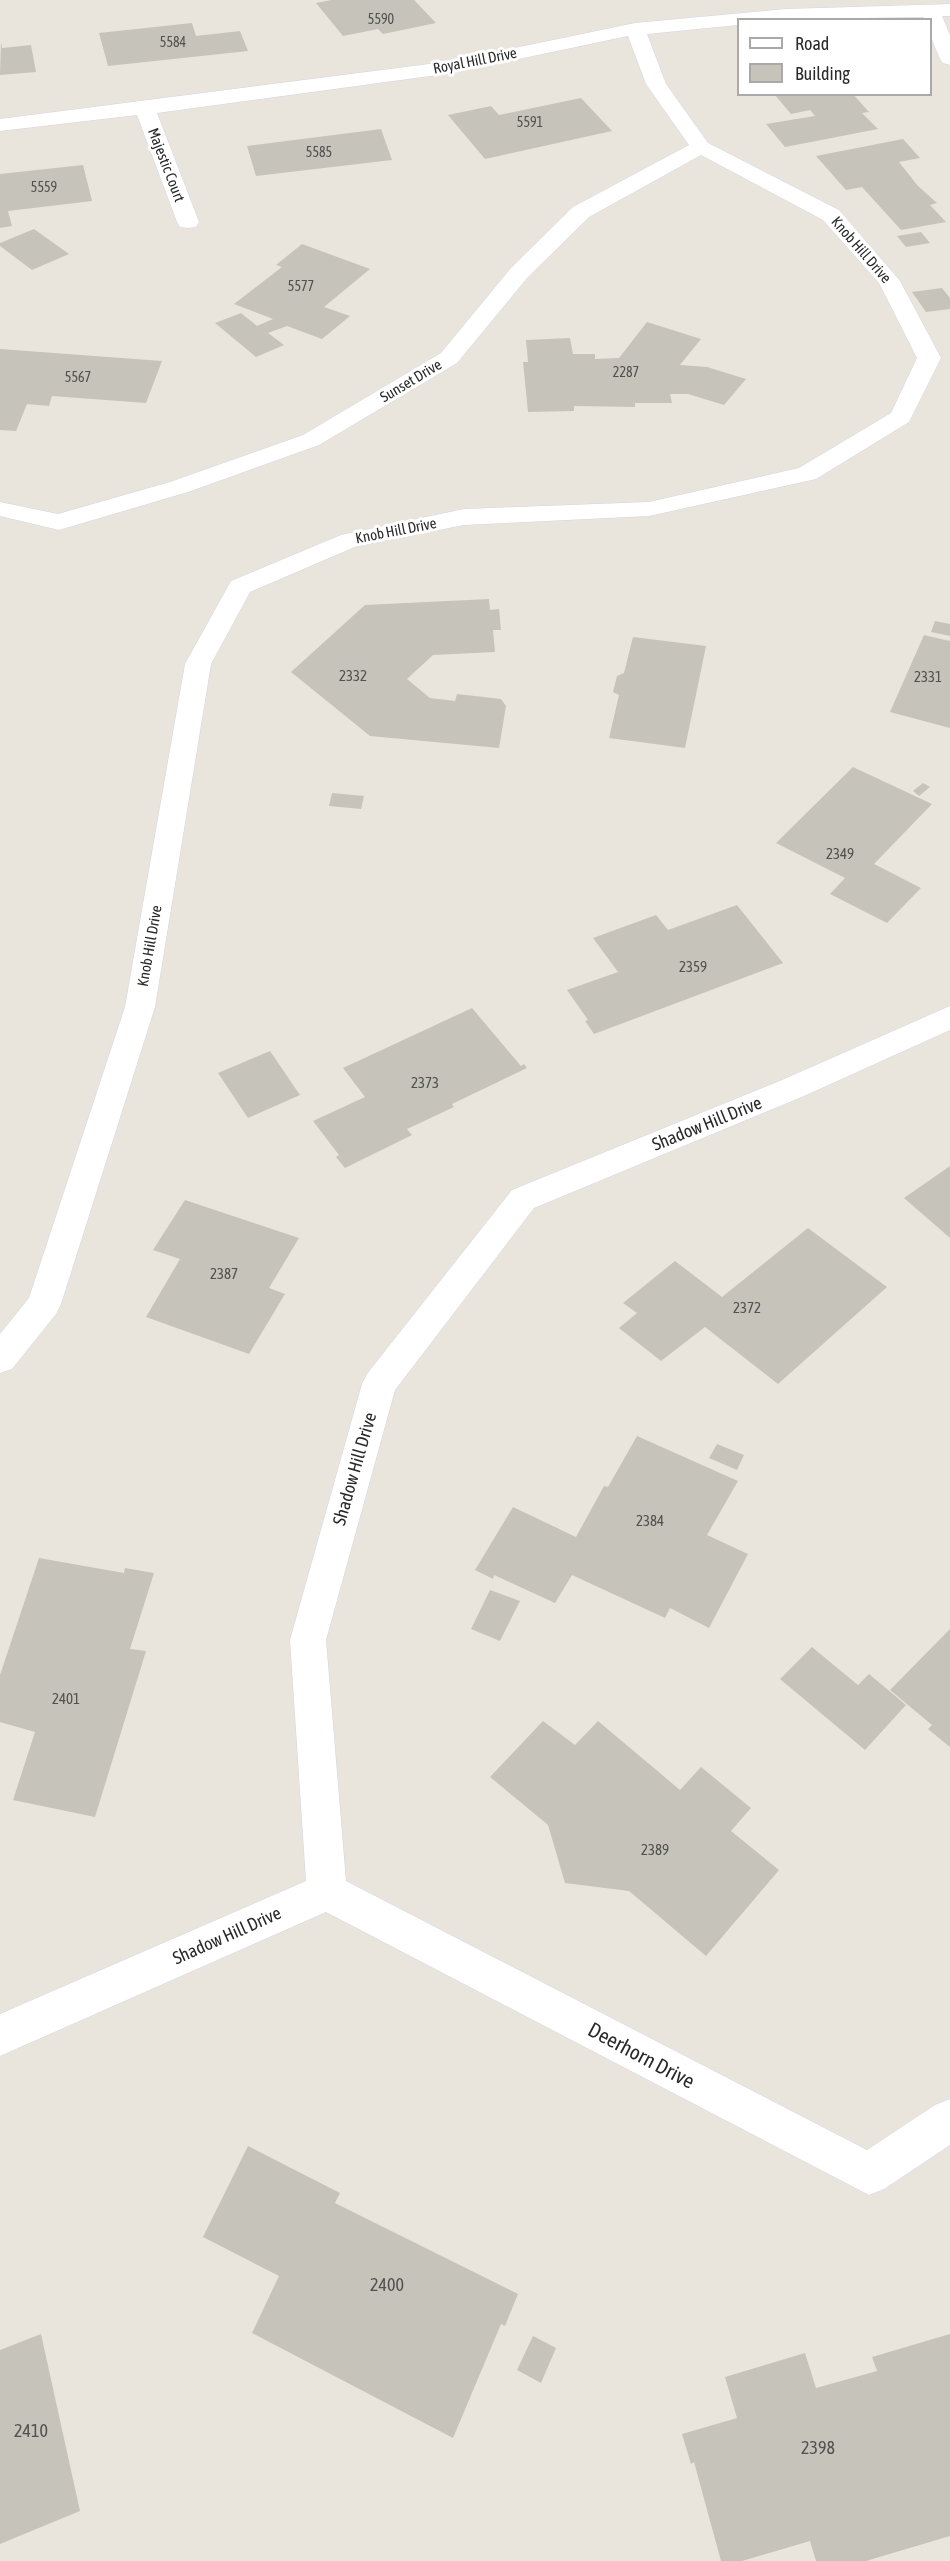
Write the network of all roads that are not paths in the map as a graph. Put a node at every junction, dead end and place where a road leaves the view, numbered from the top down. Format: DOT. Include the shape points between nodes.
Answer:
graph roads {
  1 [pos="768,0"];
  2 [pos="940,10"];
  3 [pos="786,15"];
  4 [pos="754,18"];
  5 [pos="737,20"];
  6 [pos="635,29"];
  7 [pos="950,59"];
  8 [pos="145,108"];
  9 [pos="0,124"];
  10 [pos="701,147"];
  11 [pos="188,222"];
  12 [pos="0,509"];
  13 [pos="950,1017"];
  14 [pos="0,1359"];
  15 [pos="327,1892"];
  16 [pos="0,2035"];
  17 [pos="950,2120"];
  1 -- 3 [label="street"];
  2 -- 3 [label="street, Royal Hill Drive"];
  2 -- 7 [label="street"];
  3 -- 4 [label="street, Royal Hill Drive"];
  5 -- 6 [label="street, Royal Hill Drive"];
  6 -- 8 [label="street, Royal Hill Drive" via="452,67"];
  6 -- 10 [label="street" via="656,84"];
  8 -- 9 [label="street, Royal Hill Drive"];
  8 -- 11 [label="street, Majestic Court"];
  10 -- 12 [label="street, Sunset Drive" via="581,212 519,273 449,358 311,440 180,487 59,522"];
  10 -- 14 [label="street, Knob Hill Drive" via="831,215 889,280 929,358 901,417 807,474 649,509 465,517 350,540 240,587 198,664 140,1007 44,1304"];
  13 -- 15 [label="street, Shadow Hill Drive" via="793,1088 524,1199 379,1384 308,1640"];
  15 -- 16 [label="street, Shadow Hill Drive"];
  15 -- 17 [label="street, Deerhorn Drive" via="869,2174"];
}
